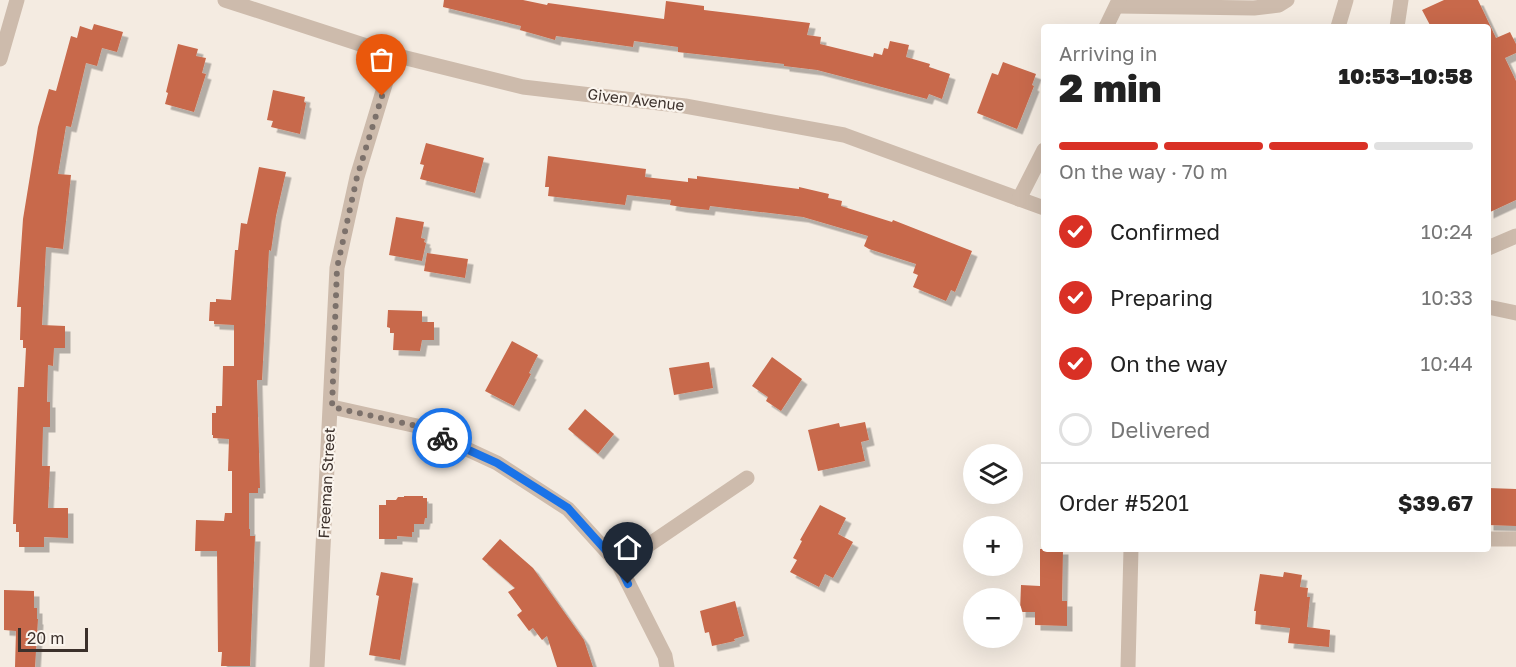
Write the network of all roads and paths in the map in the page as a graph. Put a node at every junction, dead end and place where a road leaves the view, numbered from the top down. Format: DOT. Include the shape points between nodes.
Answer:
graph roads {
  1 [pos="17,0"];
  2 [pos="225,0"];
  3 [pos="1287,0"];
  4 [pos="1346,0"];
  5 [pos="1401,0"];
  6 [pos="1118,3"];
  7 [pos="1108,24"];
  8 [pos="1339,24"];
  9 [pos="1397,24"];
  10 [pos="394,55"];
  11 [pos="0,59"];
  12 [pos="1041,156"];
  13 [pos="1019,199"];
  14 [pos="1041,207"];
  15 [pos="1516,236"];
  16 [pos="1491,247"];
  17 [pos="1491,308"];
  18 [pos="1516,313"];
  19 [pos="332,407"];
  20 [pos="747,478"];
  21 [pos="1491,539"];
  22 [pos="1516,539"];
  23 [pos="1131,552"];
  24 [pos="619,565"];
  25 [pos="317,667"];
  26 [pos="667,667"];
  27 [pos="1128,667"];
  1 -- 11 [label="street"];
  2 -- 10 [label="street, Given Avenue"];
  3 -- 6 [label="street" via="1254,8"];
  4 -- 8 [label="street"];
  5 -- 9 [label="street"];
  6 -- 7 [label="street"];
  10 -- 13 [label="street, Given Avenue" via="523,87 685,106 844,135"];
  10 -- 19 [label="street, Freeman Street" via="357,177 337,268"];
  12 -- 13 [label="street"];
  13 -- 14 [label="street, Given Avenue"];
  15 -- 16 [label="street"];
  17 -- 18 [label="street"];
  19 -- 24 [label="street" via="417,426 497,463 568,508"];
  19 -- 25 [label="street, Freeman Street"];
  20 -- 24 [label="street"];
  21 -- 22 [label="street"];
  23 -- 27 [label="street"];
  24 -- 26 [label="street"];
}
